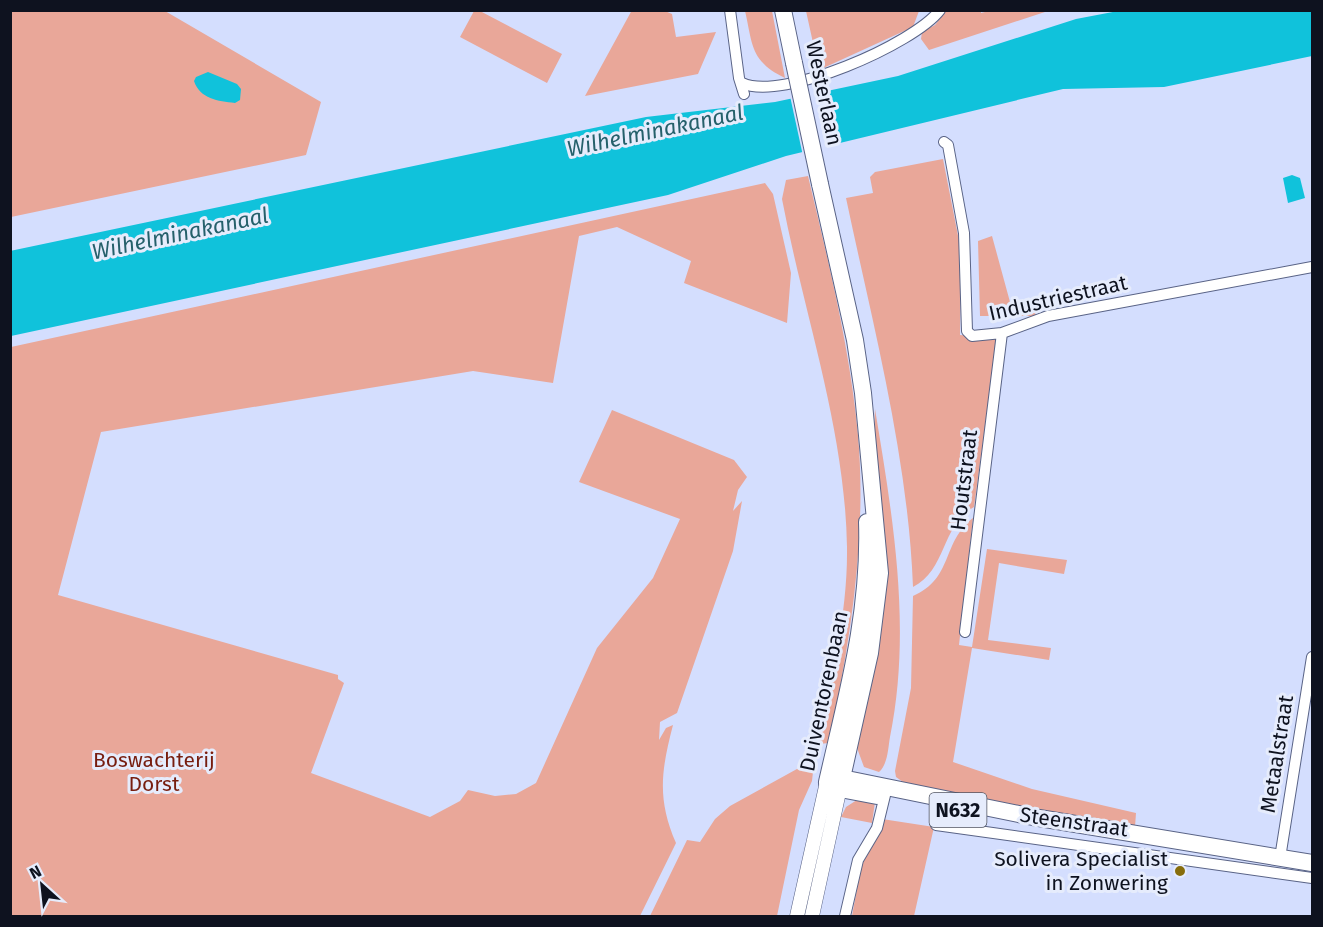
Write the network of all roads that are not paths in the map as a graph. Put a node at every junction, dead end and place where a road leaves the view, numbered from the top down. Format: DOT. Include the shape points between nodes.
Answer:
graph roads {
  1 [pos="730,10"];
  2 [pos="783,10"];
  3 [pos="940,10"];
  4 [pos="944,142"];
  5 [pos="820,184"];
  6 [pos="1312,267"];
  7 [pos="1002,333"];
  8 [pos="965,632"];
  9 [pos="1312,657"];
  10 [pos="836,783"];
  11 [pos="886,792"];
  12 [pos="936,825"];
  13 [pos="1155,837"];
  14 [pos="1152,855"];
  15 [pos="1229,858"];
  16 [pos="1280,858"];
  17 [pos="1312,863"];
  18 [pos="1312,878"];
  19 [pos="797,916"];
  20 [pos="812,916"];
  21 [pos="845,916"];
  1 -- 3 [label="street" via="743,89 780,86 867,58 917,31"];
  2 -- 5 [label="main road, Westerlaan, bridge"];
  4 -- 7 [label="street, Industriestraat" via="948,145 964,233 967,331 972,336"];
  5 -- 10 [label="main road, Duiventorenbaan" via="855,340 866,435 866,596"];
  6 -- 7 [label="street, Industriestraat" via="1048,316"];
  7 -- 8 [label="street, Houtstraat"];
  9 -- 16 [label="street, Metaalstraat"];
  10 -- 11 [label="main road, Steenstraat / N632"];
  10 -- 19 [label="main road, Duiventorenbaan"];
  10 -- 20 [label="main road, Duiventorenbaan"];
  11 -- 13 [label="main road, Steenstraat / N632"];
  11 -- 21 [label="street" via="877,828 858,860"];
  12 -- 14 [label="street, Steenstraat"];
  13 -- 14 [label="street"];
  13 -- 15 [label="main road, Steenstraat / N632"];
  14 -- 15 [label="street, Steenstraat"];
  15 -- 16 [label="main road, Steenstraat / N632"];
  15 -- 18 [label="street, Steenstraat"];
  16 -- 17 [label="main road, Steenstraat / N632"];
}
